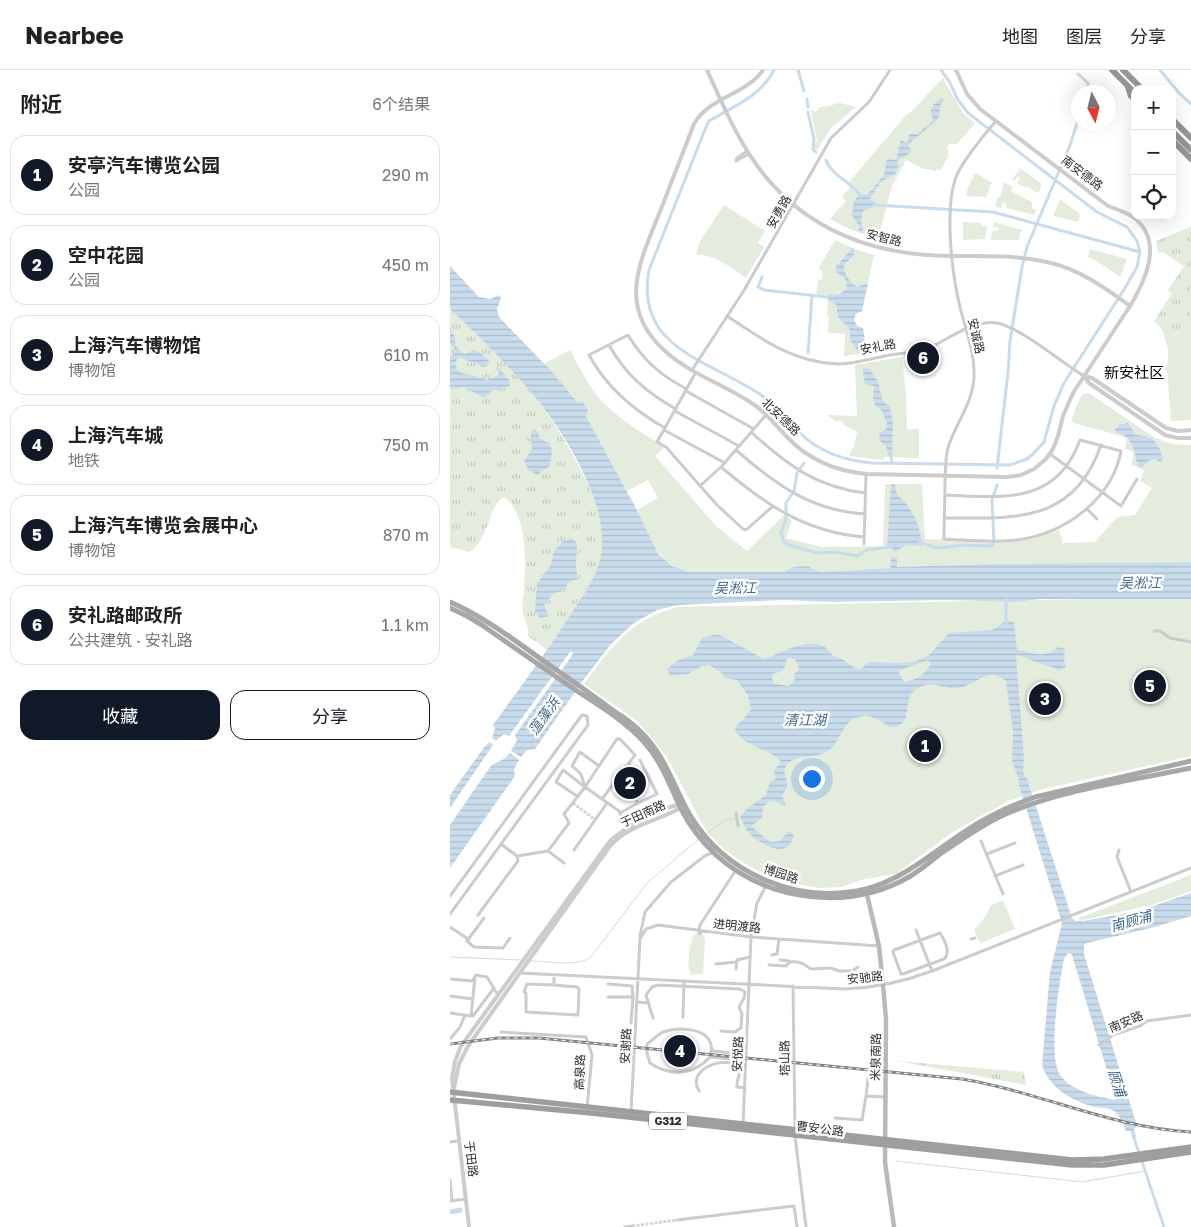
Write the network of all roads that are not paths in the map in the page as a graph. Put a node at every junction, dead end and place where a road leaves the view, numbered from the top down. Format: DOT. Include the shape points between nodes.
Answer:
graph roads {
  1 [pos="706,70"];
  2 [pos="763,70"];
  3 [pos="890,70"];
  4 [pos="956,70"];
  5 [pos="1112,70"];
  6 [pos="1123,70"];
  7 [pos="1126,84"];
  8 [pos="1138,85"];
  9 [pos="1131,89"];
  10 [pos="1131,96"];
  11 [pos="720,101"];
  12 [pos="996,121"];
  13 [pos="1176,123"];
  14 [pos="1176,135"];
  15 [pos="1191,138"];
  16 [pos="1176,144"];
  17 [pos="1191,150"];
  18 [pos="1191,159"];
  19 [pos="793,205"];
  20 [pos="953,256"];
  21 [pos="1130,306"];
  22 [pos="727,316"];
  23 [pos="966,329"];
  24 [pos="609,345"];
  25 [pos="694,371"];
  26 [pos="1084,376"];
  27 [pos="686,390"];
  28 [pos="675,410"];
  29 [pos="767,414"];
  30 [pos="665,429"];
  31 [pos="753,430"];
  32 [pos="1191,430"];
  33 [pos="1191,438"];
  34 [pos="1101,445"];
  35 [pos="740,446"];
  36 [pos="736,450"];
  37 [pos="1050,454"];
  38 [pos="725,463"];
  39 [pos="1066,466"];
  40 [pos="722,467"];
  41 [pos="866,474"];
  42 [pos="946,476"];
  43 [pos="1084,479"];
  44 [pos="1137,479"];
  45 [pos="700,486"];
  46 [pos="1103,492"];
  47 [pos="865,493"];
  48 [pos="945,495"];
  49 [pos="773,506"];
  50 [pos="1087,509"];
  51 [pos="865,514"];
  52 [pos="944,518"];
  53 [pos="1097,519"];
  54 [pos="864,537"];
  55 [pos="864,544"];
  56 [pos="450,602"];
  57 [pos="450,608"];
  58 [pos="1154,631"];
  59 [pos="1191,642"];
  60 [pos="518,647"];
  61 [pos="640,760"];
  62 [pos="1191,761"];
  63 [pos="599,766"];
  64 [pos="1191,768"];
  65 [pos="622,773"];
  66 [pos="585,787"];
  67 [pos="578,796"];
  68 [pos="602,799"];
  69 [pos="1035,800"];
  70 [pos="607,803"];
  71 [pos="638,803"];
  72 [pos="681,806"];
  73 [pos="620,813"];
  74 [pos="736,813"];
  75 [pos="738,826"];
  76 [pos="626,828"];
  77 [pos="981,841"];
  78 [pos="708,843"];
  79 [pos="1016,843"];
  80 [pos="501,844"];
  81 [pos="574,850"];
  82 [pos="1119,850"];
  83 [pos="548,851"];
  84 [pos="713,852"];
  85 [pos="987,854"];
  86 [pos="518,856"];
  87 [pos="564,863"];
  88 [pos="1023,865"];
  89 [pos="1191,868"];
  90 [pos="736,870"];
  91 [pos="586,875"];
  92 [pos="996,876"];
  93 [pos="766,885"];
  94 [pos="866,891"];
  95 [pos="1131,892"];
  96 [pos="1003,894"];
  97 [pos="450,896"];
  98 [pos="450,914"];
  99 [pos="478,915"];
  100 [pos="484,918"];
  101 [pos="450,927"];
  102 [pos="916,930"];
  103 [pos="700,932"];
  104 [pos="751,937"];
  105 [pos="510,938"];
  106 [pos="468,939"];
  107 [pos="779,939"];
  108 [pos="640,940"];
  109 [pos="920,940"];
  110 [pos="879,946"];
  111 [pos="772,956"];
  112 [pos="750,957"];
  113 [pos="780,960"];
  114 [pos="736,962"];
  115 [pos="789,962"];
  116 [pos="716,964"];
  117 [pos="929,964"];
  118 [pos="769,965"];
  119 [pos="858,967"];
  120 [pos="736,969"];
  121 [pos="932,971"];
  122 [pos="520,973"];
  123 [pos="554,975"];
  124 [pos="475,977"];
  125 [pos="450,979"];
  126 [pos="639,979"];
  127 [pos="684,981"];
  128 [pos="608,984"];
  129 [pos="750,984"];
  130 [pos="554,985"];
  131 [pos="884,985"];
  132 [pos="684,986"];
  133 [pos="793,986"];
  134 [pos="494,988"];
  135 [pos="498,995"];
  136 [pos="450,996"];
  137 [pos="608,996"];
  138 [pos="632,998"];
  139 [pos="473,999"];
  140 [pos="637,1002"];
  141 [pos="649,1003"];
  142 [pos="450,1013"];
  143 [pos="465,1015"];
  144 [pos="1191,1015"];
  145 [pos="471,1016"];
  146 [pos="683,1017"];
  147 [pos="653,1018"];
  148 [pos="631,1023"];
  149 [pos="450,1030"];
  150 [pos="457,1031"];
  151 [pos="501,1032"];
  152 [pos="721,1032"];
  153 [pos="450,1040"];
  154 [pos="1099,1045"];
  155 [pos="711,1047"];
  156 [pos="746,1051"];
  157 [pos="710,1057"];
  158 [pos="746,1060"];
  159 [pos="452,1069"];
  160 [pos="868,1078"];
  161 [pos="744,1088"];
  162 [pos="700,1091"];
  163 [pos="452,1093"];
  164 [pos="866,1096"];
  165 [pos="885,1097"];
  166 [pos="452,1100"];
  167 [pos="587,1108"];
  168 [pos="631,1113"];
  169 [pos="835,1118"];
  170 [pos="742,1125"];
  171 [pos="795,1133"];
  172 [pos="885,1139"];
  173 [pos="458,1140"];
  174 [pos="450,1142"];
  175 [pos="885,1146"];
  176 [pos="1190,1150"];
  177 [pos="1133,1158"];
  178 [pos="450,1180"];
  179 [pos="466,1199"];
  180 [pos="451,1201"];
  181 [pos="677,1220"];
  182 [pos="632,1226"];
  183 [pos="469,1227"];
  184 [pos="625,1227"];
  185 [pos="797,1227"];
  186 [pos="806,1227"];
  187 [pos="894,1227"];
  1 -- 11 [label="street, 安智路"];
  2 -- 11 [label="street" via="754,81"];
  3 -- 19 [label="street, 安勇路" via="869,102 831,138"];
  4 -- 12 [label="street, 南安德路" via="971,100"];
  5 -- 7 [label="highway"];
  6 -- 8 [label="highway"];
  7 -- 9 [label="highway"];
  7 -- 10 [label="highway"];
  11 -- 19 [label="street, 安智路" via="748,152"];
  11 -- 25 [label="street, 北安德路" via="702,111 694,124 639,264 636,280 638,310 649,334 665,352"];
  12 -- 20 [label="street, 安诚路" via="959,170 951,193"];
  12 -- 21 [label="street, 南安德路" via="1108,206 1134,218 1144,230 1150,247 1149,264"];
  13 -- 15 [label="highway"];
  14 -- 17 [label="highway"];
  16 -- 18 [label="highway"];
  19 -- 20 [label="street, 安智路" via="827,228 873,247 913,255"];
  19 -- 22 [label="street, 安勇路"];
  20 -- 21 [label="street, 安智路" via="1020,257 1056,264 1078,271"];
  20 -- 23 [label="street, 安诚路" via="955,284"];
  21 -- 26 [label="street, 南安德路"];
  22 -- 23 [label="street, 安礼路" via="788,353 836,364 925,348"];
  22 -- 25 [label="street, 安勇路"];
  23 -- 26 [label="street, 安礼路" via="991,323 1011,329"];
  23 -- 42 [label="street, 安诚路" via="973,361 973,385 969,403 949,444"];
  24 -- 27 [label="street" via="628,335 652,367"];
  24 -- 28 [label="street" via="619,362 640,385"];
  24 -- 30 [label="street" via="589,355 601,374 628,403"];
  25 -- 27 [label="street, 安勇路"];
  25 -- 29 [label="street, 北安德路" via="738,394"];
  26 -- 32 [label="street, 安礼路" via="1092,378 1166,428"];
  26 -- 33 [label="street, 安礼路" via="1089,383 1166,435"];
  26 -- 37 [label="street, 北安德路" via="1066,406"];
  27 -- 28 [label="street, 安勇路"];
  27 -- 31 [label="street"];
  28 -- 30 [label="street, 安勇路"];
  28 -- 35 [label="street"];
  29 -- 31 [label="street"];
  29 -- 41 [label="street, 北安德路" via="788,438 811,456 830,466"];
  30 -- 38 [label="street"];
  30 -- 45 [label="street" via="657,442"];
  31 -- 35 [label="street"];
  31 -- 47 [label="street" via="780,458 801,472 830,486"];
  34 -- 39 [label="street" via="1080,440"];
  34 -- 43 [label="street"];
  34 -- 46 [label="street" via="1121,451"];
  35 -- 36 [label="street"];
  36 -- 38 [label="street"];
  36 -- 51 [label="street" via="796,495 842,512"];
  37 -- 39 [label="street"];
  37 -- 42 [label="street, 北安德路" via="1034,469 1014,476"];
  38 -- 40 [label="street"];
  39 -- 43 [label="street"];
  39 -- 48 [label="street" via="1050,482 1017,496"];
  40 -- 45 [label="street"];
  40 -- 49 [label="street"];
  41 -- 42 [label="street, 北安德路"];
  41 -- 47 [label="street"];
  42 -- 48 [label="street, 安诚路"];
  43 -- 46 [label="street"];
  43 -- 52 [label="street" via="1062,500 1044,510 1022,516"];
  44 -- 46 [label="street" via="1122,506"];
  45 -- 49 [label="street" via="743,530"];
  46 -- 50 [label="street"];
  47 -- 51 [label="street"];
  48 -- 52 [label="street, 安诚路"];
  49 -- 54 [label="street" via="824,530"];
  50 -- 52 [label="street, 安诚路" via="1044,533 1017,540 944,539"];
  50 -- 53 [label="street"];
  51 -- 54 [label="street"];
  54 -- 55 [label="street"];
  56 -- 60 [label="main road, 博园路"];
  57 -- 60 [label="main road, 博园路"];
  58 -- 59 [label="street"];
  60 -- 72 [label="main road, 博园路" via="596,700 645,743"];
  61 -- 71 [label="street" via="657,794"];
  62 -- 69 [label="main road, 博园路"];
  63 -- 65 [label="street" via="620,739 635,755"];
  63 -- 66 [label="street"];
  63 -- 66 [label="street" via="580,752 572,766 581,774"];
  64 -- 69 [label="main road, 博园路"];
  65 -- 68 [label="street"];
  65 -- 71 [label="street"];
  66 -- 67 [label="street"];
  66 -- 67 [label="street" via="563,770 556,782"];
  66 -- 68 [label="street"];
  67 -- 83 [label="street" via="564,814 569,823"];
  68 -- 70 [label="street"];
  69 -- 94 [label="main road, 博园路" via="980,828 903,880"];
  70 -- 73 [label="street"];
  70 -- 81 [label="street"];
  71 -- 73 [label="street"];
  72 -- 76 [label="street, 于田南路"];
  72 -- 78 [label="main road, 博园路"];
  72 -- 91 [label="street, 于田南路" via="621,835"];
  73 -- 76 [label="street"];
  74 -- 75 [label="street"];
  76 -- 91 [label="street, 于田南路" via="610,841"];
  77 -- 85 [label="street"];
  78 -- 84 [label="main road, 博园路"];
  78 -- 94 [label="main road, 博园路" via="745,870 785,888 830,893"];
  79 -- 85 [label="street"];
  80 -- 86 [label="street"];
  80 -- 97 [label="street" via="588,725 587,716 582,715"];
  80 -- 98 [label="street"];
  82 -- 95 [label="street" via="1117,857"];
  83 -- 86 [label="street"];
  83 -- 87 [label="street"];
  84 -- 90 [label="main road, 博园路"];
  84 -- 108 [label="street" via="671,882 644,912"];
  85 -- 92 [label="street"];
  86 -- 99 [label="street"];
  88 -- 92 [label="street"];
  89 -- 95 [label="street, 安驰路"];
  90 -- 93 [label="main road, 博园路"];
  90 -- 103 [label="street" via="700,925"];
  91 -- 122 [label="street, 于田南路"];
  91 -- 135 [label="street, 于田南路"];
  92 -- 96 [label="street"];
  93 -- 94 [label="main road, 博园路" via="817,897 843,898"];
  93 -- 104 [label="street, 安悦路" via="757,903"];
  94 -- 110 [label="main road, 米泉南路"];
  95 -- 121 [label="street, 安驰路"];
  100 -- 106 [label="street"];
  101 -- 106 [label="street"];
  102 -- 109 [label="street"];
  103 -- 104 [label="street, 进明渡路"];
  103 -- 108 [label="street, 进明渡路" via="658,925 646,929"];
  104 -- 107 [label="street, 进明渡路"];
  104 -- 112 [label="street, 安悦路"];
  105 -- 106 [label="street" via="503,948 474,947"];
  107 -- 110 [label="street, 进明渡路"];
  107 -- 111 [label="street" via="777,954"];
  108 -- 126 [label="street"];
  109 -- 117 [label="street"];
  109 -- 117 [label="street" via="940,933 948,952 944,959"];
  109 -- 117 [label="street" via="892,952 901,974"];
  110 -- 131 [label="main road, 米泉南路"];
  112 -- 114 [label="street"];
  112 -- 129 [label="street, 安悦路"];
  113 -- 115 [label="street"];
  114 -- 116 [label="street"];
  114 -- 120 [label="street"];
  115 -- 118 [label="street" via="786,966"];
  115 -- 119 [label="street" via="806,964 811,969 852,971"];
  117 -- 121 [label="street"];
  121 -- 131 [label="street, 安驰路"];
  122 -- 123 [label="street, 安驰路"];
  122 -- 163 [label="street, 于田南路" via="464,1052"];
  123 -- 126 [label="street, 安驰路"];
  123 -- 130 [label="street"];
  124 -- 125 [label="street" via="472,981"];
  124 -- 134 [label="street" via="487,977"];
  124 -- 139 [label="street"];
  126 -- 127 [label="street, 安驰路"];
  126 -- 140 [label="street, 安谢路"];
  127 -- 129 [label="street, 安驰路"];
  127 -- 132 [label="street"];
  128 -- 138 [label="street" via="632,986"];
  129 -- 133 [label="street, 安驰路"];
  129 -- 156 [label="street, 安悦路"];
  130 -- 130 [label="street" via="577,987 578,1015 526,1012 524,988 527,984"];
  131 -- 133 [label="street, 安驰路" via="844,989"];
  131 -- 165 [label="main road, 米泉南路"];
  132 -- 141 [label="street" via="652,986 646,995"];
  132 -- 146 [label="street"];
  132 -- 152 [label="street" via="745,992 739,1007 741,1028 735,1032"];
  133 -- 171 [label="street, 塔山路"];
  134 -- 135 [label="street"];
  134 -- 145 [label="street"];
  135 -- 159 [label="street, 于田南路" via="461,1046"];
  136 -- 139 [label="street"];
  137 -- 138 [label="street"];
  138 -- 148 [label="street"];
  139 -- 145 [label="street"];
  140 -- 141 [label="street"];
  140 -- 168 [label="street, 安谢路"];
  141 -- 147 [label="street"];
  142 -- 143 [label="street"];
  143 -- 145 [label="street"];
  143 -- 150 [label="street"];
  144 -- 154 [label="street, 南安路" via="1147,1021"];
  149 -- 150 [label="street"];
  150 -- 153 [label="street"];
  151 -- 167 [label="street, 高泉路" via="586,1038 592,1055"];
  155 -- 156 [label="street" via="719,1052 744,1054"];
  155 -- 157 [label="street"];
  155 -- 157 [label="street" via="704,1035 684,1028 660,1033 646,1050 650,1063 669,1072 683,1073 695,1069"];
  156 -- 158 [label="street, 安悦路"];
  157 -- 158 [label="street"];
  158 -- 161 [label="street, 安悦路"];
  159 -- 163 [label="street, 于田南路"];
  160 -- 164 [label="street"];
  161 -- 162 [label="street" via="737,1087 740,1074 735,1063 715,1063 698,1075 696,1080"];
  161 -- 170 [label="street, 安悦路"];
  163 -- 166 [label="street, 于田路"];
  163 -- 167 [label="highway, 曹安公路 / G312"];
  164 -- 165 [label="street"];
  164 -- 169 [label="street" via="862,1120"];
  165 -- 172 [label="main road, 米泉南路"];
  166 -- 171 [label="highway, 曹安公路 / G312"];
  166 -- 173 [label="street, 于田路"];
  167 -- 168 [label="highway, 曹安公路 / G312"];
  168 -- 170 [label="highway, 曹安公路 / G312"];
  170 -- 171 [label="highway, 曹安公路 / G312"];
  171 -- 172 [label="highway, 曹安公路 / G312"];
  171 -- 175 [label="highway, 曹安公路 / G312"];
  171 -- 186 [label="street, 塔山路"];
  172 -- 175 [label="main road, 米泉南路"];
  172 -- 177 [label="highway, 曹安公路 / G312" via="1072,1160"];
  173 -- 174 [label="street"];
  173 -- 179 [label="street, 于田路"];
  175 -- 177 [label="highway, 曹安公路 / G312" via="1072,1166 1104,1165"];
  175 -- 187 [label="main road, 米泉南路"];
  176 -- 177 [label="highway, 曹安公路 / G312"];
  178 -- 180 [label="street"];
  179 -- 180 [label="street"];
  179 -- 183 [label="street, 于田路"];
  181 -- 185 [label="street" via="794,1206"];
  182 -- 184 [label="street"];
}
